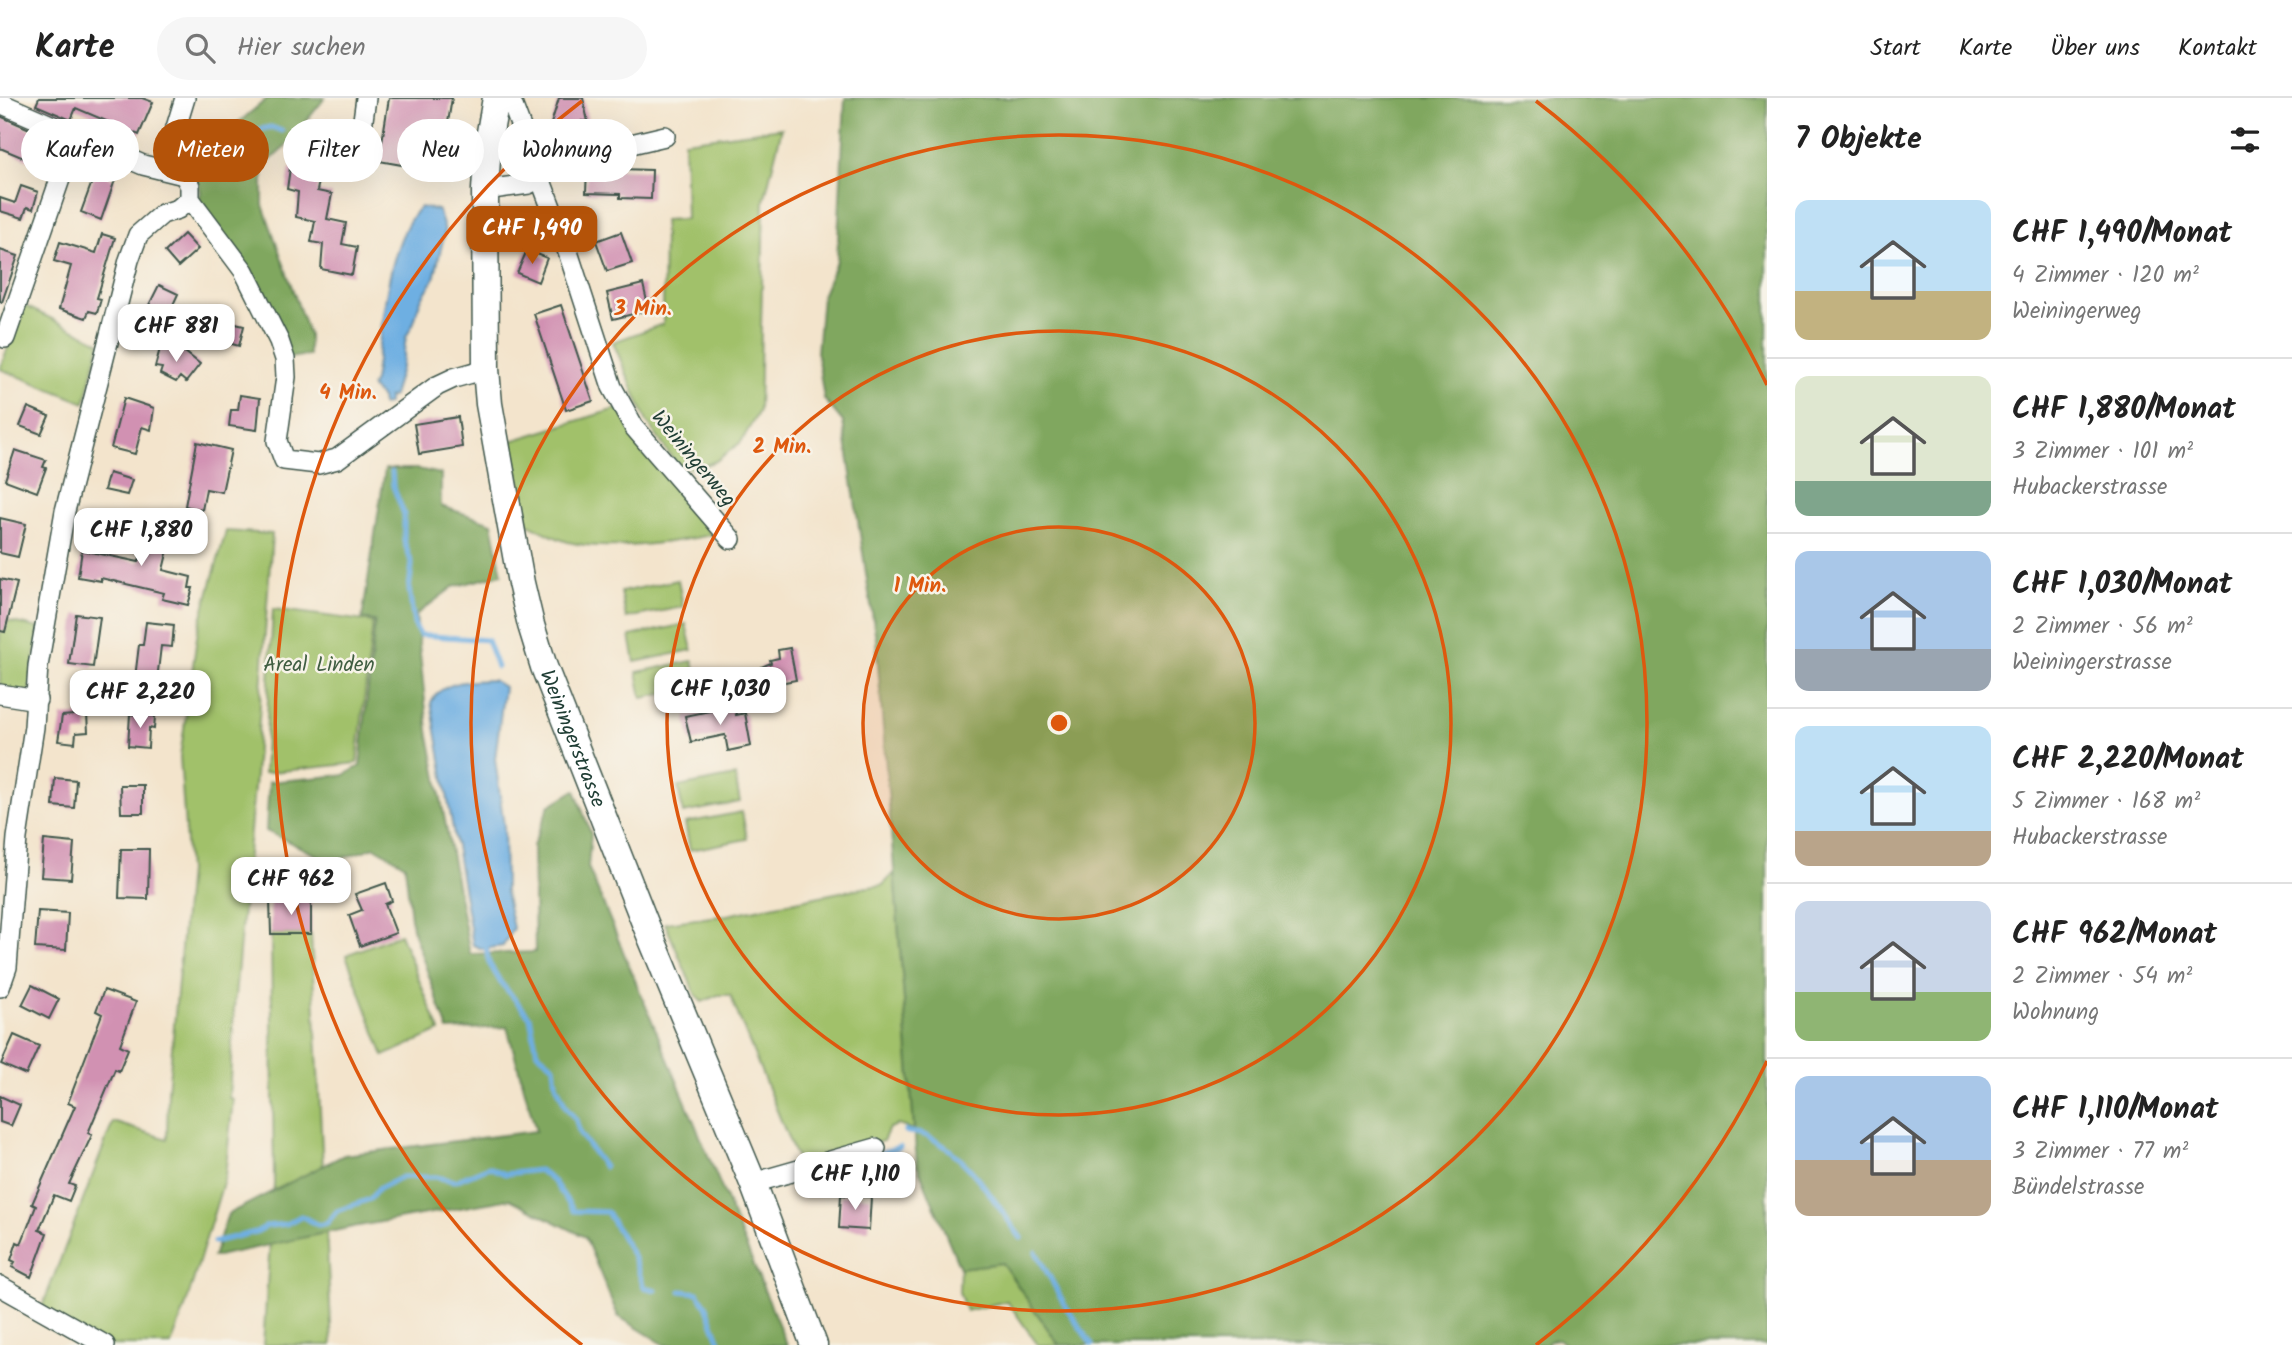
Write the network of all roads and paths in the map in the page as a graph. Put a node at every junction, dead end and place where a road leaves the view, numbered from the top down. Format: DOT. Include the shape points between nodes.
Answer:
graph roads {
  1 [pos="185,98"];
  2 [pos="366,98"];
  3 [pos="496,98"];
  4 [pos="510,98"];
  5 [pos="0,103"];
  6 [pos="37,119"];
  7 [pos="179,119"];
  8 [pos="363,119"];
  9 [pos="517,119"];
  10 [pos="665,136"];
  11 [pos="637,143"];
  12 [pos="139,163"];
  13 [pos="59,182"];
  14 [pos="531,182"];
  15 [pos="543,182"];
  16 [pos="485,190"];
  17 [pos="190,199"];
  18 [pos="5,338"];
  19 [pos="486,369"];
  20 [pos="731,539"];
  21 [pos="0,694"];
  22 [pos="37,701"];
  23 [pos="0,987"];
  24 [pos="876,1149"];
  25 [pos="753,1183"];
  26 [pos="0,1286"];
  27 [pos="105,1345"];
  28 [pos="814,1345"];
  1 -- 7 [label="street"];
  2 -- 8 [label="street"];
  3 -- 16 [label="street, Weiningerstrasse"];
  4 -- 9 [label="street, Weiningerweg"];
  5 -- 6 [label="street"];
  10 -- 11 [label="street"];
  12 -- 17 [label="street" via="184,175"];
  13 -- 18 [label="street"];
  14 -- 16 [label="street"];
  15 -- 20 [label="street, Weiningerweg" via="612,387 634,427"];
  16 -- 19 [label="street, Weiningerstrasse"];
  17 -- 19 [label="street" via="244,271 279,341 286,377 276,441 284,460 318,464 337,459 437,386"];
  17 -- 22 [label="street" via="162,214 138,235 128,260 62,524 38,666"];
  19 -- 25 [label="street, Weiningerstrasse" via="492,433 534,637"];
  21 -- 22 [label="street"];
  22 -- 23 [label="street" via="16,838 7,967"];
  24 -- 25 [label="street"];
  25 -- 28 [label="street, Weiningerstrasse"];
  26 -- 27 [label="street"];
}
